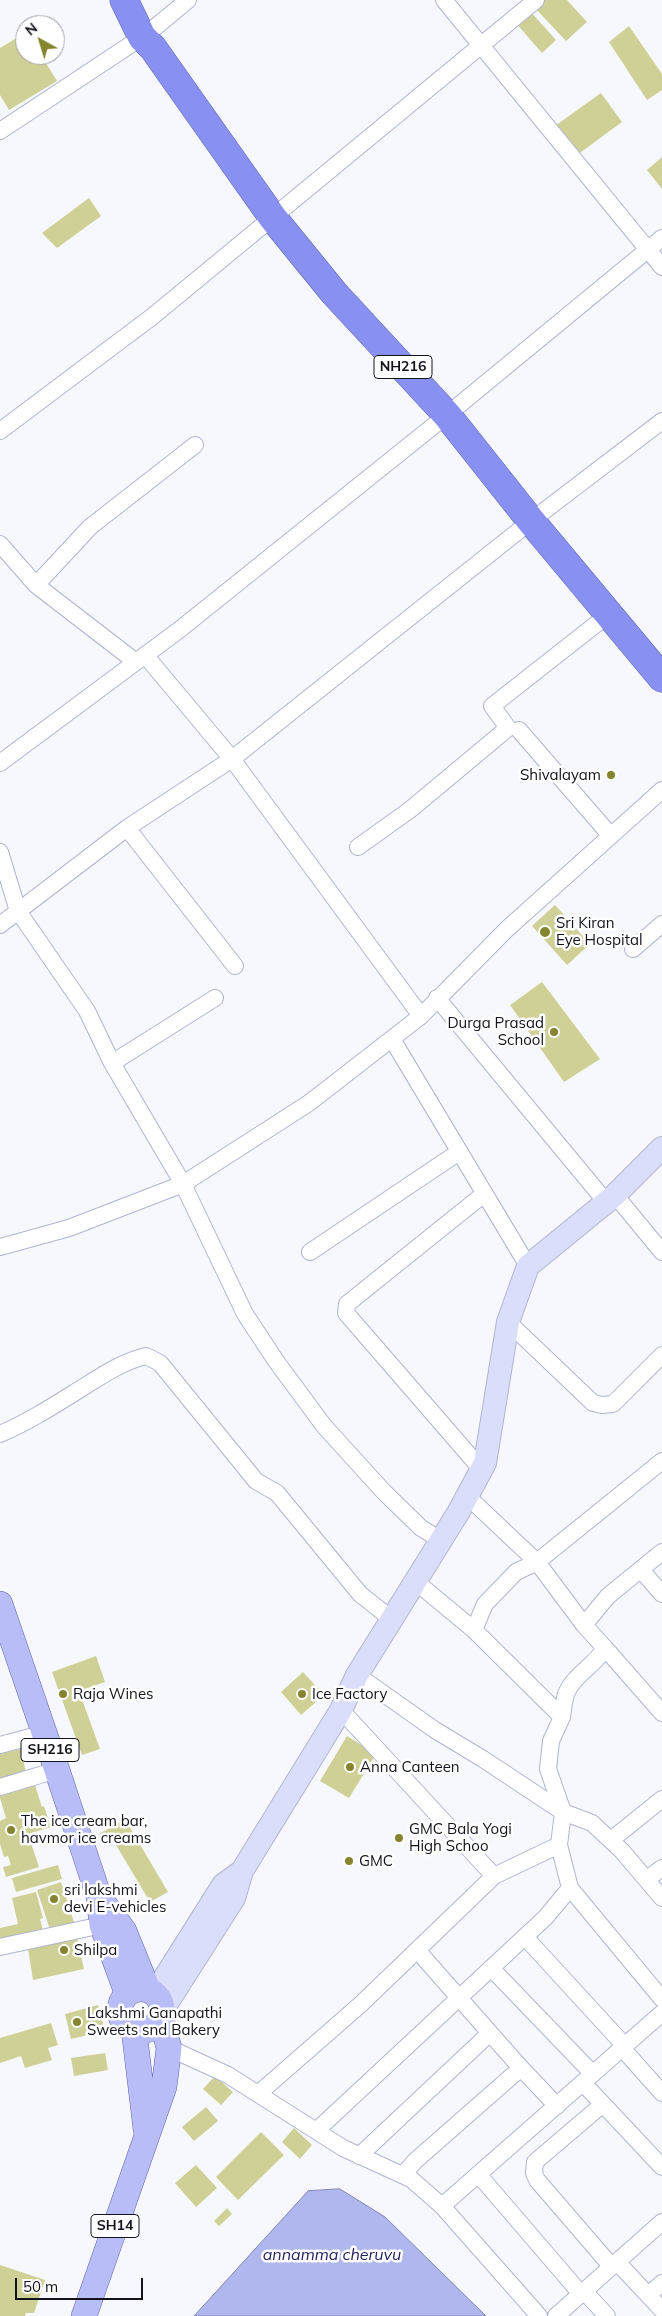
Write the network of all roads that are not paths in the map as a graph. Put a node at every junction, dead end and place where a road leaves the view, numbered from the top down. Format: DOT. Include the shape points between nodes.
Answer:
graph roads {
  1 [pos="124,0"];
  2 [pos="144,0"];
  3 [pos="188,0"];
  4 [pos="444,0"];
  5 [pos="536,0"];
  6 [pos="150,38"];
  7 [pos="481,44"];
  8 [pos="0,131"];
  9 [pos="273,218"];
  10 [pos="662,238"];
  11 [pos="648,249"];
  12 [pos="662,267"];
  13 [pos="447,415"];
  14 [pos="662,421"];
  15 [pos="0,431"];
  16 [pos="195,445"];
  17 [pos="531,521"];
  18 [pos="0,544"];
  19 [pos="36,585"];
  20 [pos="609,614"];
  21 [pos="140,659"];
  22 [pos="662,678"];
  23 [pos="519,730"];
  24 [pos="232,759"];
  25 [pos="0,763"];
  26 [pos="662,790"];
  27 [pos="127,828"];
  28 [pos="611,836"];
  29 [pos="358,847"];
  30 [pos="0,852"];
  31 [pos="18,911"];
  32 [pos="0,924"];
  33 [pos="662,924"];
  34 [pos="633,949"];
  35 [pos="235,966"];
  36 [pos="215,998"];
  37 [pos="437,998"];
  38 [pos="421,1016"];
  39 [pos="392,1039"];
  40 [pos="112,1063"];
  41 [pos="662,1148"];
  42 [pos="459,1152"];
  43 [pos="183,1184"];
  44 [pos="484,1194"];
  45 [pos="610,1198"];
  46 [pos="0,1247"];
  47 [pos="310,1252"];
  48 [pos="662,1252"];
  49 [pos="528,1266"];
  50 [pos="508,1322"];
  51 [pos="662,1355"];
  52 [pos="0,1434"];
  53 [pos="662,1461"];
  54 [pos="482,1470"];
  55 [pos="466,1496"];
  56 [pos="441,1540"];
  57 [pos="662,1552"];
  58 [pos="537,1562"];
  59 [pos="641,1570"];
  60 [pos="415,1580"];
  61 [pos="662,1594"];
  62 [pos="0,1604"];
  63 [pos="394,1617"];
  64 [pos="584,1625"];
  65 [pos="474,1630"];
  66 [pos="605,1648"];
  67 [pos="357,1675"];
  68 [pos="341,1710"];
  69 [pos="662,1712"];
  70 [pos="562,1717"];
  71 [pos="45,1734"];
  72 [pos="0,1745"];
  73 [pos="57,1770"];
  74 [pos="0,1787"];
  75 [pos="662,1799"];
  76 [pos="563,1812"];
  77 [pos="610,1840"];
  78 [pos="559,1845"];
  79 [pos="662,1868"];
  80 [pos="494,1876"];
  81 [pos="647,1880"];
  82 [pos="570,1888"];
  83 [pos="99,1897"];
  84 [pos="662,1898"];
  85 [pos="102,1925"];
  86 [pos="525,1937"];
  87 [pos="0,1947"];
  88 [pos="417,1950"];
  89 [pos="491,1968"];
  90 [pos="458,1999"];
  91 [pos="662,1999"];
  92 [pos="151,2001"];
  93 [pos="662,2013"];
  94 [pos="134,2030"];
  95 [pos="490,2034"];
  96 [pos="623,2047"];
  97 [pos="169,2048"];
  98 [pos="521,2068"];
  99 [pos="588,2078"];
  100 [pos="662,2093"];
  101 [pos="258,2094"];
  102 [pos="603,2104"];
  103 [pos="557,2106"];
  104 [pos="317,2130"];
  105 [pos="147,2137"];
  106 [pos="359,2156"];
  107 [pos="662,2167"];
  108 [pos="478,2174"];
  109 [pos="403,2175"];
  110 [pos="442,2206"];
  111 [pos="662,2222"];
  112 [pos="615,2265"];
  113 [pos="662,2283"];
  114 [pos="583,2293"];
  115 [pos="648,2295"];
  116 [pos="662,2310"];
  117 [pos="84,2316"];
  118 [pos="539,2316"];
  119 [pos="556,2316"];
  120 [pos="607,2316"];
  1 -- 6 [label="highway, NH216"];
  2 -- 6 [label="highway, NH216"];
  3 -- 6 [label="street"];
  4 -- 7 [label="street"];
  5 -- 7 [label="street"];
  6 -- 8 [label="street"];
  6 -- 9 [label="highway, NH216"];
  7 -- 9 [label="street"];
  7 -- 11 [label="street"];
  9 -- 13 [label="highway, NH216" via="334,293"];
  9 -- 15 [label="street" via="153,316"];
  10 -- 11 [label="street"];
  11 -- 12 [label="street"];
  11 -- 13 [label="street"];
  13 -- 17 [label="highway, NH216"];
  13 -- 21 [label="street"];
  14 -- 17 [label="street"];
  16 -- 19 [label="street" via="90,527"];
  17 -- 20 [label="highway, NH216"];
  17 -- 24 [label="street"];
  18 -- 19 [label="street"];
  19 -- 21 [label="street"];
  20 -- 22 [label="highway, NH216"];
  20 -- 29 [label="street" via="492,706 508,728 411,809"];
  21 -- 24 [label="street"];
  21 -- 25 [label="street"];
  23 -- 28 [label="street"];
  24 -- 27 [label="street"];
  24 -- 38 [label="street"];
  26 -- 28 [label="street"];
  27 -- 31 [label="street"];
  27 -- 35 [label="street"];
  28 -- 37 [label="street"];
  30 -- 31 [label="street"];
  31 -- 32 [label="street"];
  31 -- 40 [label="street" via="87,1011"];
  33 -- 34 [label="street"];
  36 -- 40 [label="street"];
  37 -- 38 [label="street"];
  37 -- 45 [label="street"];
  38 -- 39 [label="street"];
  39 -- 42 [label="street"];
  39 -- 43 [label="street" via="310,1103"];
  40 -- 43 [label="street"];
  41 -- 45 [label="street"];
  42 -- 44 [label="street"];
  42 -- 47 [label="street"];
  43 -- 46 [label="street" via="69,1228"];
  43 -- 56 [label="street" via="245,1314 276,1360 324,1426 384,1492 421,1528"];
  44 -- 49 [label="street"];
  44 -- 54 [label="street" via="347,1304 346,1314"];
  45 -- 48 [label="street"];
  45 -- 49 [label="street"];
  49 -- 50 [label="street"];
  50 -- 51 [label="street" via="593,1403 602,1405 612,1404"];
  50 -- 54 [label="street"];
  52 -- 63 [label="street" via="51,1408 101,1376 146,1356 160,1363 256,1481 277,1493 360,1594"];
  53 -- 58 [label="street"];
  54 -- 55 [label="street"];
  55 -- 56 [label="street"];
  55 -- 58 [label="street"];
  56 -- 60 [label="street"];
  57 -- 59 [label="street"];
  58 -- 64 [label="street"];
  58 -- 65 [label="street" via="516,1572 485,1604"];
  59 -- 61 [label="street"];
  59 -- 64 [label="street" via="608,1596"];
  60 -- 63 [label="street"];
  60 -- 65 [label="street"];
  62 -- 71 [label="main road, SH216"];
  63 -- 67 [label="street"];
  64 -- 66 [label="street"];
  65 -- 70 [label="street"];
  66 -- 69 [label="street"];
  66 -- 70 [label="street" via="600,1657 576,1678 566,1694"];
  67 -- 68 [label="street"];
  67 -- 76 [label="street" via="435,1730"];
  68 -- 80 [label="street"];
  68 -- 92 [label="street" via="242,1871 223,1885"];
  70 -- 76 [label="street" via="551,1740 548,1769"];
  71 -- 72 [label="street"];
  71 -- 73 [label="main road, SH216"];
  73 -- 74 [label="street"];
  73 -- 83 [label="main road, SH216"];
  75 -- 77 [label="street"];
  76 -- 77 [label="street" via="592,1823"];
  76 -- 78 [label="street"];
  77 -- 81 [label="street"];
  78 -- 80 [label="street"];
  78 -- 82 [label="street"];
  79 -- 81 [label="street"];
  80 -- 88 [label="street"];
  81 -- 84 [label="street"];
  82 -- 86 [label="street"];
  82 -- 91 [label="street"];
  83 -- 85 [label="main road, SH216"];
  83 -- 92 [label="main road, SH216" via="124,1931"];
  85 -- 87 [label="street"];
  85 -- 92 [label="main road, SH216"];
  86 -- 89 [label="street"];
  86 -- 96 [label="street"];
  88 -- 90 [label="street"];
  88 -- 101 [label="street"];
  89 -- 90 [label="street"];
  89 -- 99 [label="street"];
  90 -- 95 [label="street"];
  90 -- 104 [label="street"];
  92 -- 94 [label="main road" via="154,2026 144,2031"];
  92 -- 94 [label="main road" via="121,2003 119,2014 124,2024"];
  92 -- 97 [label="main road, SH14"];
  93 -- 96 [label="street"];
  94 -- 105 [label="main road, SH14"];
  95 -- 98 [label="street"];
  95 -- 106 [label="street"];
  96 -- 99 [label="street"];
  96 -- 100 [label="street"];
  97 -- 101 [label="street" via="228,2075"];
  97 -- 105 [label="main road, SH14" via="164,2087"];
  98 -- 103 [label="street"];
  98 -- 109 [label="street"];
  99 -- 102 [label="street"];
  99 -- 103 [label="street"];
  101 -- 104 [label="street"];
  102 -- 107 [label="street"];
  102 -- 112 [label="street" via="535,2162 534,2173"];
  103 -- 108 [label="street"];
  104 -- 106 [label="street"];
  105 -- 117 [label="main road, SH14"];
  106 -- 109 [label="street"];
  108 -- 110 [label="street"];
  108 -- 114 [label="street"];
  109 -- 110 [label="street"];
  110 -- 118 [label="street"];
  111 -- 112 [label="street"];
  112 -- 114 [label="street"];
  112 -- 115 [label="street"];
  113 -- 115 [label="street"];
  114 -- 119 [label="street"];
  114 -- 120 [label="street"];
  115 -- 116 [label="street"];
}
